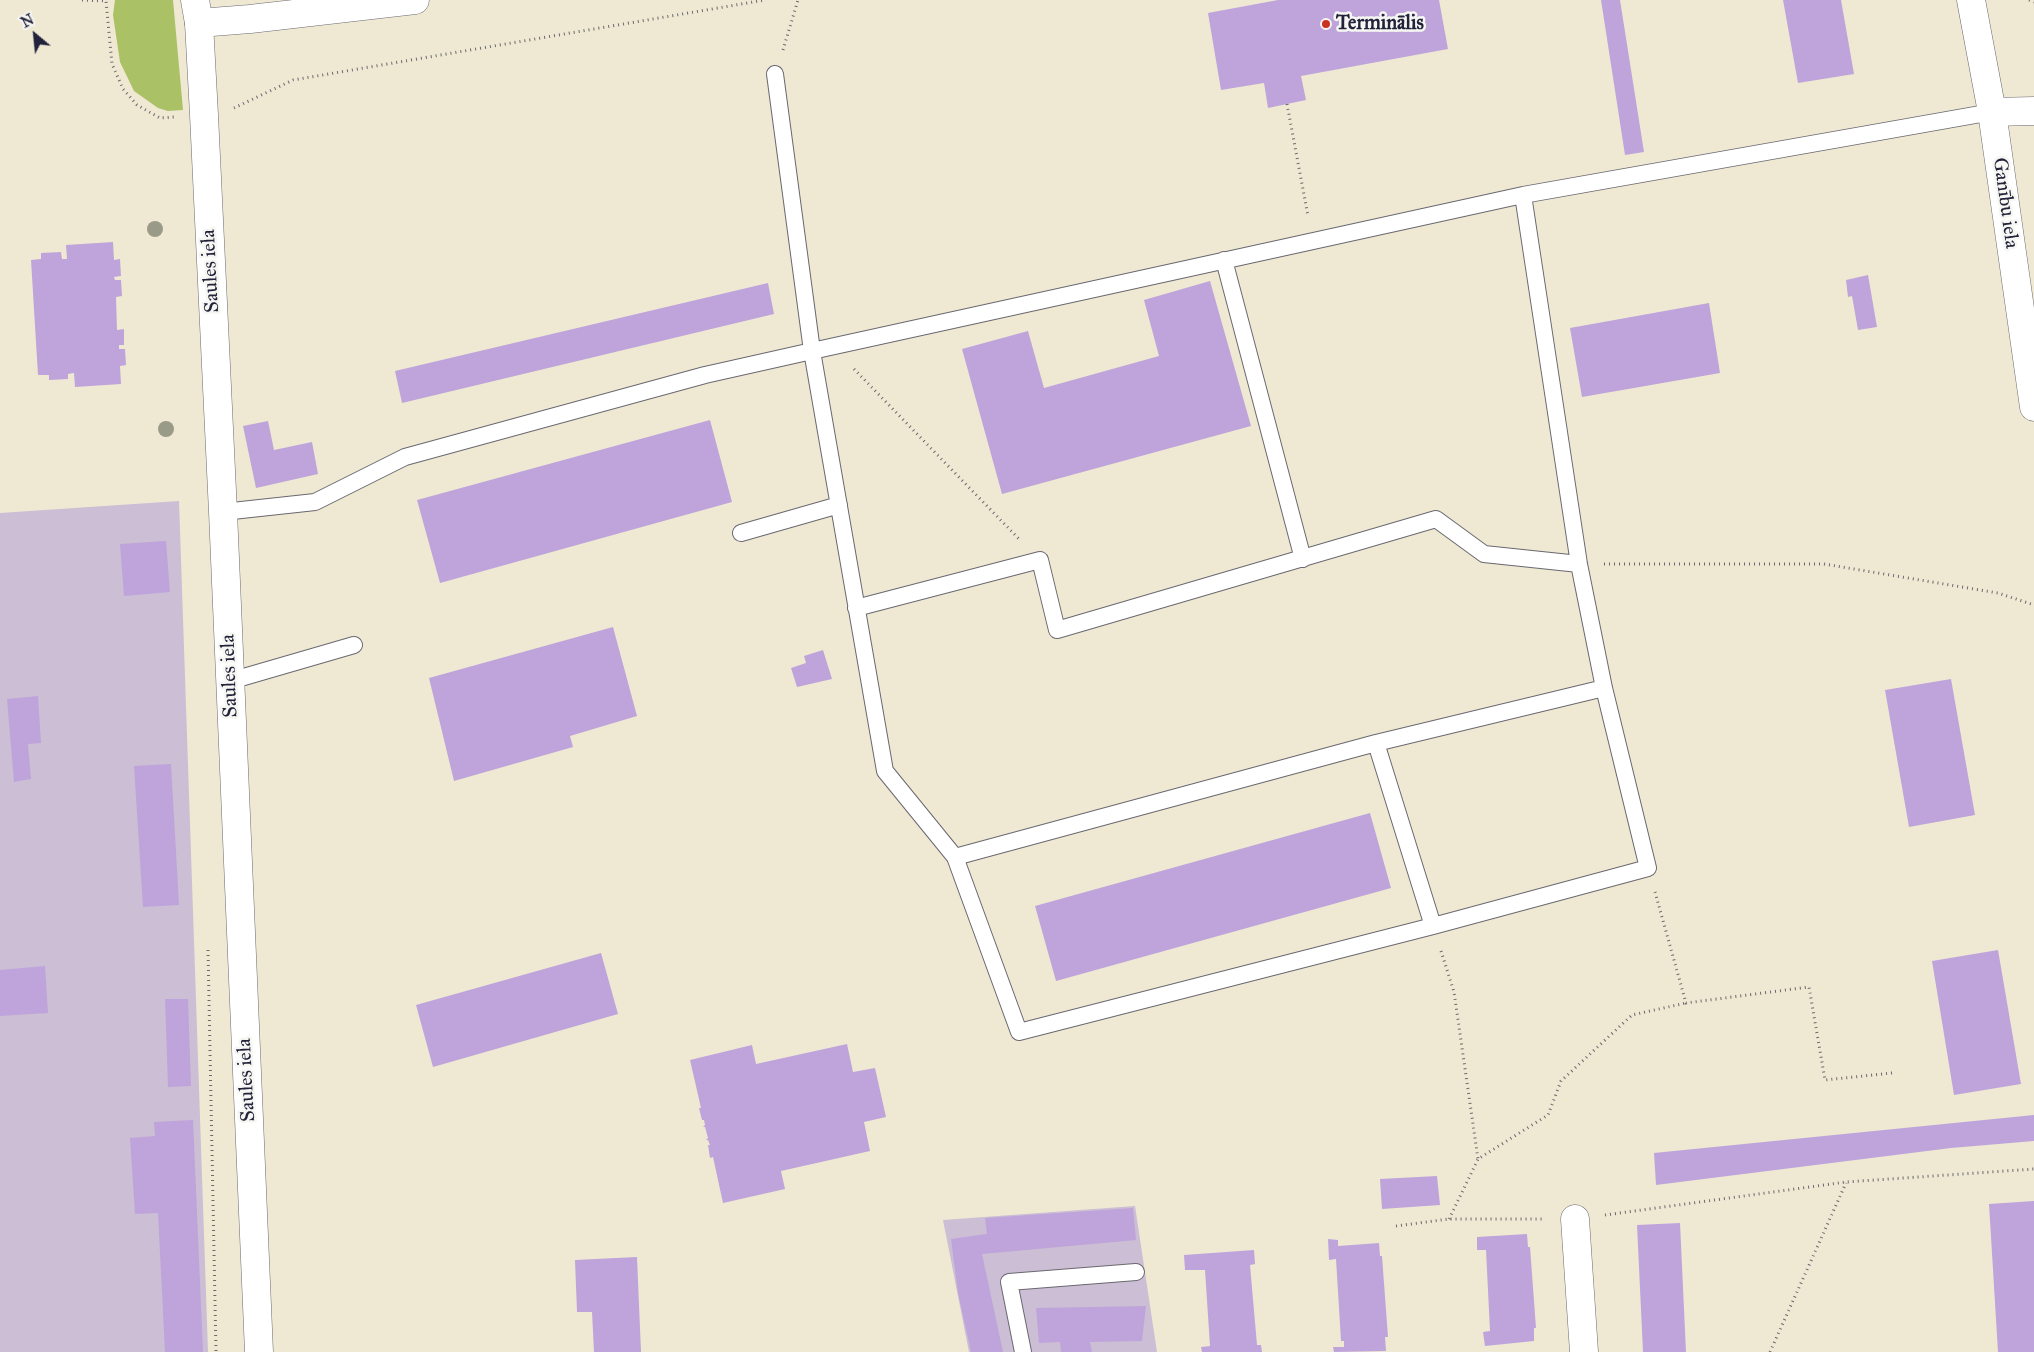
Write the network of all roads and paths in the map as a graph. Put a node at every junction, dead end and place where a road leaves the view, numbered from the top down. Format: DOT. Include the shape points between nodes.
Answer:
graph roads {
  1 [pos="82,0"];
  2 [pos="107,0"];
  3 [pos="415,0"];
  4 [pos="765,0"];
  5 [pos="798,0"];
  6 [pos="1972,0"];
  7 [pos="2029,0"];
  8 [pos="2034,2"];
  9 [pos="197,12"];
  10 [pos="775,74"];
  11 [pos="1287,104"];
  12 [pos="2034,111"];
  13 [pos="227,112"];
  14 [pos="1992,112"];
  15 [pos="182,117"];
  16 [pos="1522,195"];
  17 [pos="1313,241"];
  18 [pos="1224,260"];
  19 [pos="832,346"];
  20 [pos="812,351"];
  21 [pos="2034,407"];
  22 [pos="839,505"];
  23 [pos="223,512"];
  24 [pos="741,533"];
  25 [pos="1303,559"];
  26 [pos="1040,560"];
  27 [pos="1579,564"];
  28 [pos="2034,605"];
  29 [pos="856,608"];
  30 [pos="354,645"];
  31 [pos="230,681"];
  32 [pos="1604,688"];
  33 [pos="1376,743"];
  34 [pos="955,857"];
  35 [pos="1648,868"];
  36 [pos="1433,926"];
  37 [pos="1686,1003"];
  38 [pos="1892,1073"];
  39 [pos="1478,1159"];
  40 [pos="2034,1169"];
  41 [pos="1846,1182"];
  42 [pos="1449,1219"];
  43 [pos="1575,1219"];
  44 [pos="1396,1226"];
  45 [pos="1136,1272"];
  46 [pos="259,1352"];
  47 [pos="1024,1352"];
  48 [pos="1584,1352"];
  49 [pos="1770,1352"];
  1 -- 2 [label="path"];
  2 -- 15 [label="path" via="112,64 123,89 137,105 160,118"];
  3 -- 9 [label="street" via="250,19"];
  4 -- 13 [label="path" via="292,80"];
  5 -- 10 [label="path"];
  6 -- 14 [label="street, Ganību iela"];
  7 -- 8 [label="path"];
  9 -- 23 [label="street, Saules iela"];
  10 -- 20 [label="lane"];
  11 -- 17 [label="path"];
  12 -- 14 [label="street"];
  14 -- 16 [label="lane"];
  14 -- 21 [label="street, Ganību iela"];
  16 -- 17 [label="lane"];
  16 -- 27 [label="lane"];
  17 -- 18 [label="lane"];
  18 -- 19 [label="lane"];
  18 -- 25 [label="lane"];
  19 -- 20 [label="lane"];
  19 -- 26 [label="path"];
  20 -- 22 [label="lane"];
  20 -- 23 [label="lane" via="705,375 405,457 315,502"];
  22 -- 24 [label="lane"];
  22 -- 29 [label="lane"];
  23 -- 31 [label="street, Saules iela"];
  25 -- 26 [label="lane" via="1058,630"];
  25 -- 27 [label="lane" via="1436,519 1484,554"];
  26 -- 29 [label="lane"];
  27 -- 28 [label="path" via="1824,564 1998,593"];
  27 -- 32 [label="lane"];
  29 -- 34 [label="lane" via="885,771"];
  30 -- 31 [label="lane"];
  31 -- 46 [label="street, Saules iela"];
  32 -- 33 [label="lane"];
  32 -- 35 [label="lane"];
  33 -- 34 [label="lane"];
  33 -- 36 [label="lane"];
  34 -- 36 [label="lane" via="1019,1032"];
  35 -- 36 [label="lane"];
  35 -- 37 [label="path"];
  36 -- 39 [label="path" via="1454,992"];
  37 -- 38 [label="path" via="1810,987 1825,1080"];
  37 -- 39 [label="path" via="1632,1015 1561,1081 1548,1114"];
  39 -- 42 [label="path"];
  40 -- 41 [label="path"];
  41 -- 43 [label="path"];
  41 -- 49 [label="path"];
  42 -- 43 [label="path"];
  42 -- 44 [label="path"];
  43 -- 48 [label="street"];
  45 -- 47 [label="lane" via="1009,1282"];
}
